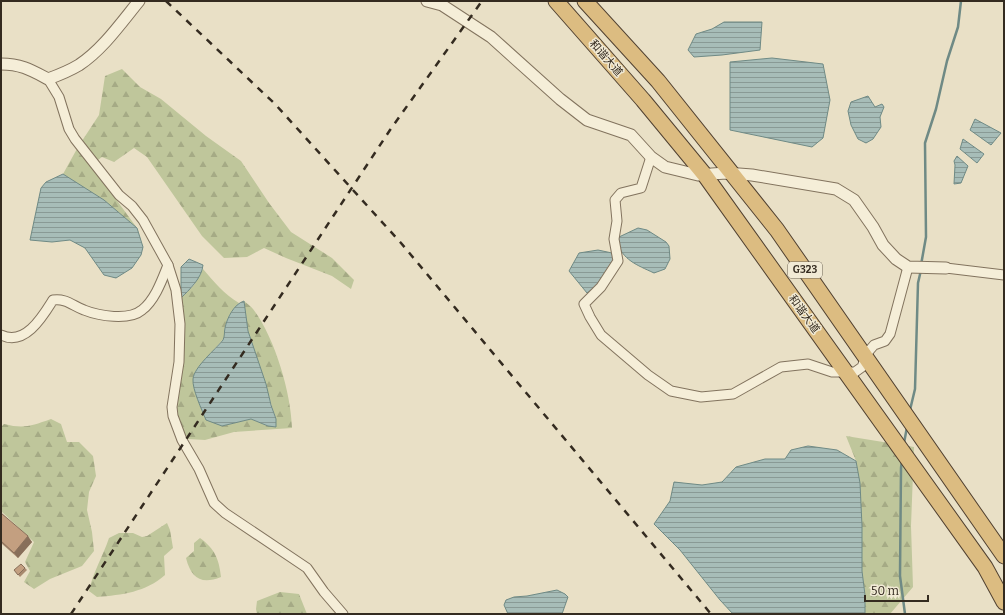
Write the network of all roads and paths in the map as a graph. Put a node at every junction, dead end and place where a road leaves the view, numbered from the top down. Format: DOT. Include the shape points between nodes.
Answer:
graph roads {
  1 [pos="427,1"];
  2 [pos="556,1"];
  3 [pos="585,1"];
  4 [pos="137,3"];
  5 [pos="1,64"];
  6 [pos="48,79"];
  7 [pos="651,157"];
  8 [pos="704,174"];
  9 [pos="168,265"];
  10 [pos="908,267"];
  11 [pos="946,268"];
  12 [pos="1004,275"];
  13 [pos="1,335"];
  14 [pos="846,372"];
  15 [pos="1004,556"];
  16 [pos="1004,602"];
  17 [pos="343,614"];
  1 -- 7 [label="street" via="442,5 491,37 560,99 588,120 631,135"];
  2 -- 8 [label="highway, 和谐大道 / G323"];
  3 -- 15 [label="highway, 和谐大道 / G323" via="658,81 777,230"];
  4 -- 6 [label="street" via="100,47 64,73"];
  5 -- 6 [label="street" via="24,67"];
  6 -- 9 [label="street" via="59,97 69,129 75,139 119,196 132,206 143,220"];
  7 -- 8 [label="street" via="665,167 698,175"];
  7 -- 14 [label="street" via="641,188 621,193 615,200 617,221 614,239 618,261 601,287 584,304 601,335 648,375 672,391 701,397 733,394 781,367 808,364 832,372"];
  8 -- 10 [label="street" via="752,175 836,189 854,200 883,245"];
  8 -- 14 [label="highway, 和谐大道 / G323"];
  9 -- 13 [label="street" via="154,295 141,312 124,316 99,315 65,300 53,300 41,320 25,334 15,338"];
  9 -- 17 [label="street" via="176,290 180,324 179,362 172,408 182,440 199,469 214,503 307,568"];
  10 -- 11 [label="street"];
  10 -- 14 [label="street" via="890,334 885,341 874,345 868,352 862,367 855,372"];
  11 -- 12 [label="street"];
  14 -- 16 [label="highway, 和谐大道 / G323" via="985,567"];
}
